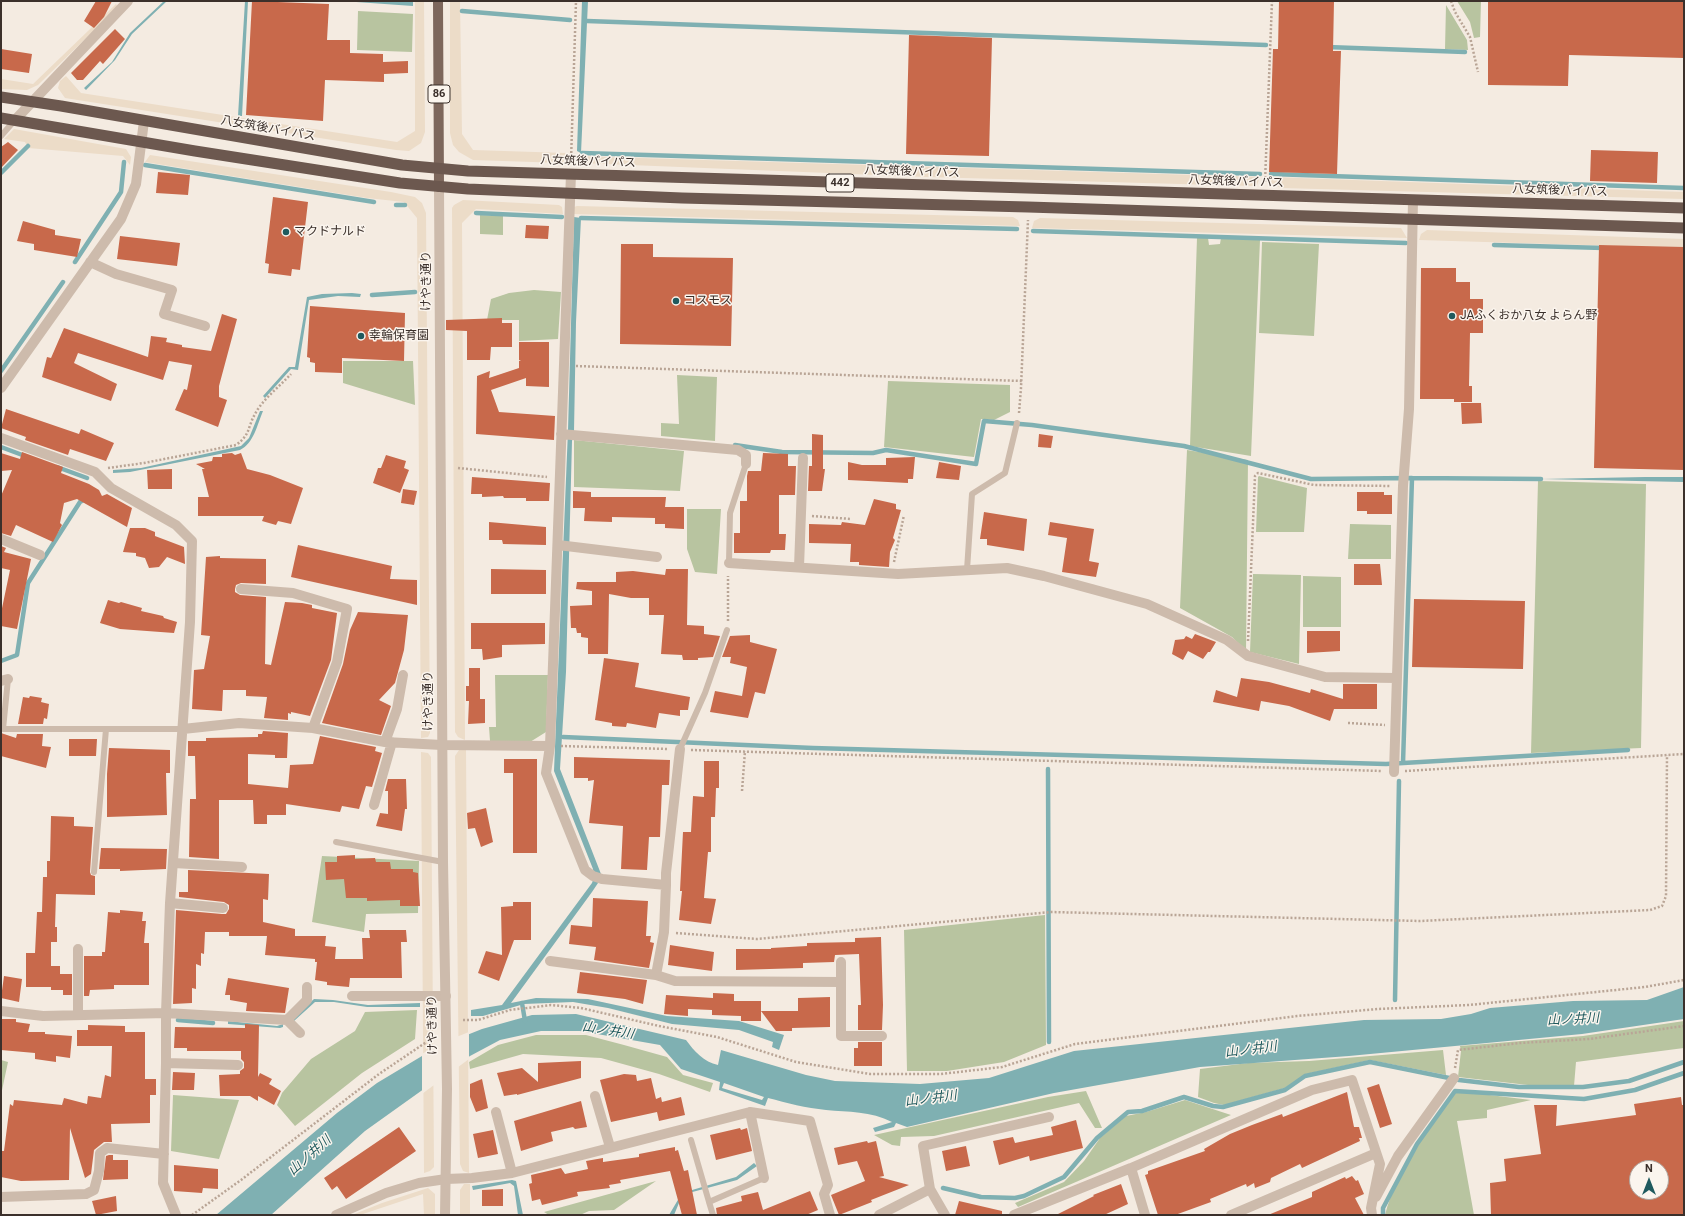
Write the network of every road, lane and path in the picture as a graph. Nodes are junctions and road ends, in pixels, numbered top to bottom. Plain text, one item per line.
1 (128, 1) edge
2 (438, 1) edge
3 (576, 1) edge
4 (1272, 1) edge
5 (1451, 1) edge
6 (1478, 72) dead end
7 (1, 97) edge
8 (33, 102) junction
9 (1, 118) edge
10 (15, 120) junction
11 (144, 121) junction
12 (1, 136) edge
13 (142, 141) junction
14 (439, 169) junction
15 (571, 174) junction
16 (439, 187) junction
17 (570, 194) junction
18 (1264, 196) junction
19 (1413, 200) junction
20 (1028, 207) junction
21 (1684, 208) edge
22 (1413, 220) junction
23 (1684, 228) edge
24 (90, 262) junction
25 (205, 326) dead end
26 (577, 366) dead end
27 (291, 374) dead end
28 (1022, 381) junction
29 (1, 388) edge
30 (1017, 423) joint
31 (567, 434) junction
32 (1, 438) edge
33 (802, 458) dead end
34 (746, 464) joint
35 (458, 468) dead end
36 (94, 472) junction
37 (559, 478) junction
38 (1403, 486) junction
39 (904, 515) dead end
40 (801, 516) junction
41 (851, 518) dead end
42 (1, 538) edge
43 (563, 546) junction
44 (40, 555) dead end
45 (657, 557) dead end
46 (728, 563) junction
47 (800, 568) junction
48 (967, 570) junction
49 (892, 573) junction
50 (241, 589) dead end
51 (727, 630) joint
52 (1248, 656) junction
53 (403, 675) dead end
54 (1396, 678) junction
55 (4, 680) edge
56 (1348, 723) dead end
57 (1395, 725) junction
58 (313, 728) junction
59 (106, 729) junction
60 (183, 729) junction
61 (389, 742) junction
62 (442, 745) junction
63 (550, 746) junction
64 (564, 746) dead end
65 (680, 749) junction
66 (745, 751) junction
67 (1684, 754) edge
68 (1667, 755) junction
69 (1394, 772) junction
70 (742, 791) dead end
71 (374, 804) dead end
72 (336, 842) dead end
73 (443, 862) junction
74 (174, 863) junction
75 (242, 867) dead end
76 (94, 872) dead end
77 (666, 885) junction
78 (170, 903) junction
79 (223, 908) dead end
80 (664, 932) junction
81 (78, 949) dead end
82 (550, 961) dead end
83 (841, 962) dead end
84 (656, 975) junction
85 (1684, 980) edge
86 (842, 982) junction
87 (307, 987) dead end
88 (352, 996) dead end
89 (446, 996) junction
90 (1, 1011) edge
91 (166, 1013) junction
92 (78, 1015) junction
93 (287, 1020) junction
94 (463, 1020) dead end
95 (1684, 1026) edge
96 (300, 1033) dead end
97 (882, 1036) dead end
98 (428, 1041) dead end
99 (166, 1063) junction
100 (238, 1065) dead end
101 (1454, 1078) joint
102 (595, 1096) dead end
103 (496, 1112) dead end
104 (750, 1112) junction
105 (1049, 1117) dead end
106 (691, 1140) dead end
107 (610, 1147) junction
108 (1376, 1153) junction
109 (164, 1154) junction
110 (1131, 1168) junction
111 (512, 1173) junction
112 (446, 1178) junction
113 (764, 1178) joint
114 (930, 1189) junction
115 (1, 1197) edge
116 (709, 1202) junction
117 (1372, 1212) edge
118 (176, 1215) edge
119 (192, 1215) edge
120 (336, 1215) edge
121 (445, 1215) edge
122 (713, 1215) edge
123 (830, 1215) edge
124 (879, 1215) edge
125 (945, 1215) edge
126 (1014, 1215) edge
127 (1145, 1215) edge
128 (1230, 1215) edge

1 - 8 street
2 - 14 main road, 86
3 - 15 path
4 - 18 path
5 - 6 path
7 - 8 highway, 八女筑後バイパス / 442
8 - 10 street
8 - 11 highway, 八女筑後バイパス / 442
9 - 10 highway, 442
10 - 12 lane
10 - 13 highway, 442
11 - 13 street
11 - 14 highway, 八女筑後バイパス / 442
13 - 16 highway, 442
13 - 24 street
14 - 15 highway, 八女筑後バイパス / 442
14 - 16 main road, 86
15 - 17 street
15 - 18 highway, 八女筑後バイパス / 442
16 - 17 highway, 442
16 - 62 street, けやき通り
17 - 20 highway, 442
17 - 31 street
18 - 19 highway, 八女筑後バイパス / 442
19 - 21 highway, 八女筑後バイパス / 442
19 - 22 street
20 - 22 highway, 442
20 - 28 path
22 - 23 highway, 442
22 - 38 street
24 - 25 street
24 - 29 street
26 - 28 path
27 - 36 path
28 - 30 path
30 - 48 lane
31 - 34 street
31 - 37 street
32 - 36 street
33 - 40 street
34 - 46 lane
35 - 37 path
36 - 60 street
37 - 43 street
38 - 52 path
38 - 54 street
39 - 49 path
40 - 41 path
40 - 47 street
42 - 44 street
43 - 45 street
43 - 63 street
46 - 47 street
46 - 51 path
47 - 49 street
48 - 49 street
48 - 52 street
50 - 58 street
51 - 65 lane
52 - 54 street
53 - 61 street
54 - 57 street
55 - 59 lane
56 - 57 path
57 - 69 street
58 - 60 street
58 - 61 street
59 - 60 lane
59 - 76 lane
60 - 74 street
61 - 62 street
61 - 71 street
62 - 63 street
62 - 73 street, けやき通り
63 - 77 street
64 - 65 path
65 - 66 path
65 - 77 street
66 - 69 path
66 - 70 path
67 - 68 path
68 - 69 path
68 - 80 path
72 - 73 lane
73 - 89 street, けやき通り
74 - 75 street
74 - 78 street
77 - 80 street
78 - 79 street
78 - 91 street
80 - 84 street
81 - 92 street
82 - 84 street
83 - 86 street
84 - 86 street
85 - 94 path
86 - 97 street
87 - 93 street
88 - 89 street
89 - 112 street, けやき通り
90 - 92 street
91 - 92 street
91 - 93 street
91 - 99 street
93 - 96 street
95 - 101 path
98 - 119 path
99 - 100 street
99 - 109 street
101 - 117 street
102 - 107 street
103 - 111 street
104 - 107 street
104 - 113 street
104 - 123 street
105 - 114 street
106 - 116 lane
107 - 111 street
108 - 110 street
108 - 117 street
108 - 128 street
109 - 115 street
109 - 118 street
110 - 126 street
110 - 127 street
111 - 112 street
112 - 120 street
112 - 121 street, けやき通り
113 - 116 lane
114 - 124 street
114 - 125 street
116 - 122 lane

